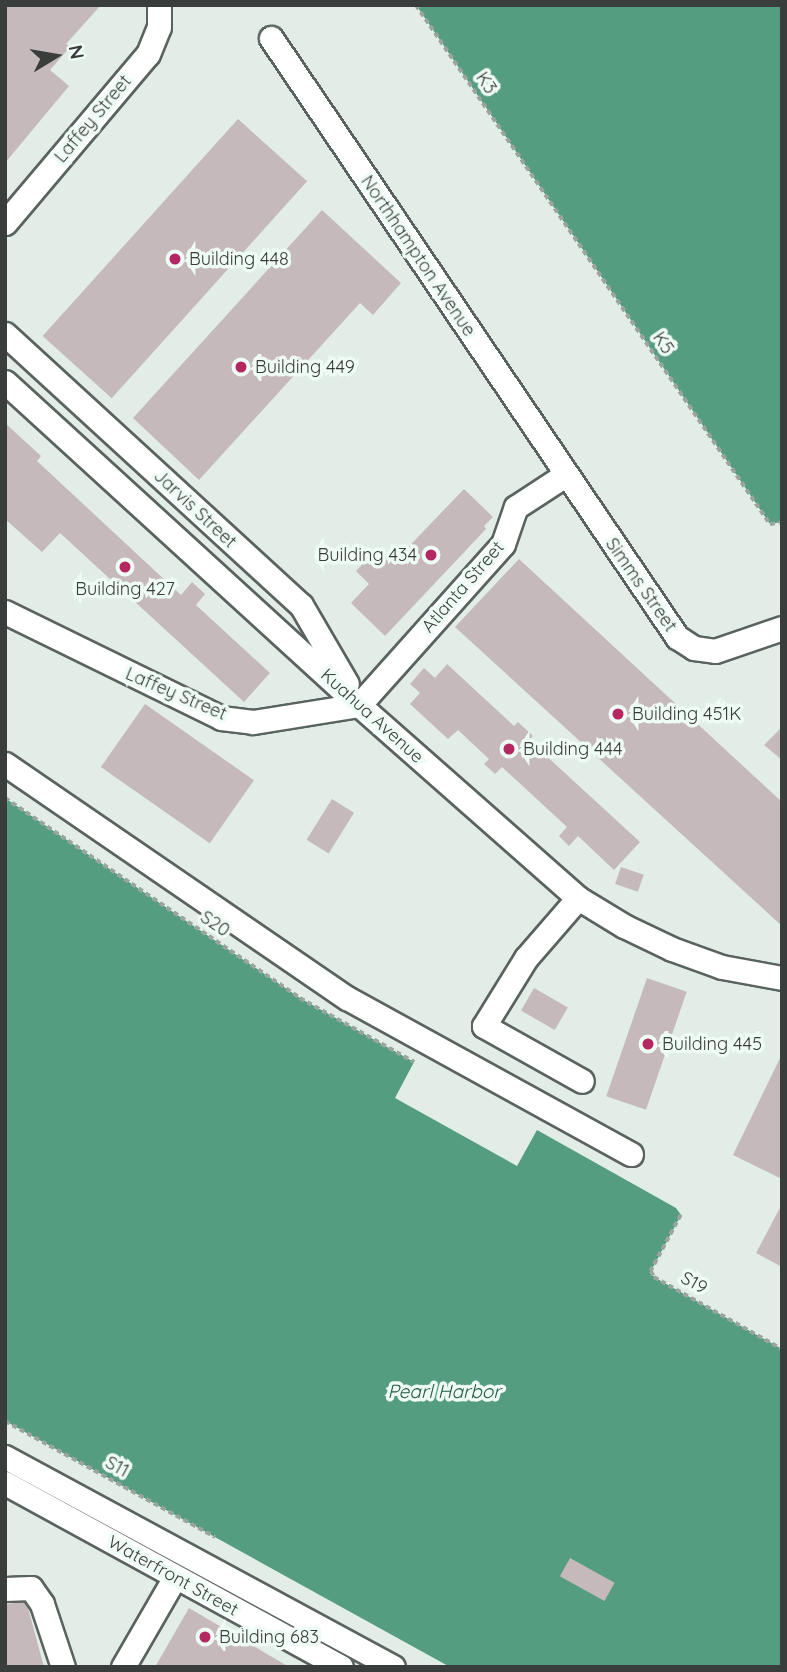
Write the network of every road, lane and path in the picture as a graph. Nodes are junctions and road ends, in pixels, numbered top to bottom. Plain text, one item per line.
1 (159, 5) edge
2 (416, 5) edge
3 (271, 38) dead end
4 (533, 177) joint
5 (5, 223) edge
6 (5, 334) edge
7 (5, 382) edge
8 (565, 475) junction
9 (782, 522) edge
10 (5, 612) edge
11 (782, 628) edge
12 (359, 705) junction
13 (5, 764) edge
14 (5, 798) edge
15 (578, 898) junction
16 (782, 978) edge
17 (414, 1062) dead end
18 (582, 1082) dead end
19 (631, 1154) dead end
20 (681, 1215) dead end
21 (782, 1349) edge
22 (5, 1421) edge
23 (5, 1457) edge
24 (5, 1483) edge
25 (215, 1537) dead end
26 (175, 1577) junction
27 (5, 1589) edge
28 (63, 1667) edge
29 (123, 1667) edge
30 (341, 1667) edge
31 (393, 1667) edge

1 - 5 street, Laffey Street
2 - 4 path, K3
3 - 8 street, Northhampton Avenue
4 - 9 path, K5
6 - 12 street, Jarvis Street
7 - 12 street, Kuahua Avenue
8 - 11 street, Simms Street
8 - 12 street, Atlanta Street
10 - 12 street, Laffey Street
12 - 15 street, Kuahua Avenue
13 - 19 street
14 - 17 path, S20
15 - 16 street, Kuahua Avenue
15 - 18 street
20 - 21 path, S19
22 - 25 path, S11
23 - 31 street
24 - 26 street, Waterfront Street
26 - 29 street
26 - 30 street, Waterfront Street
27 - 28 street

